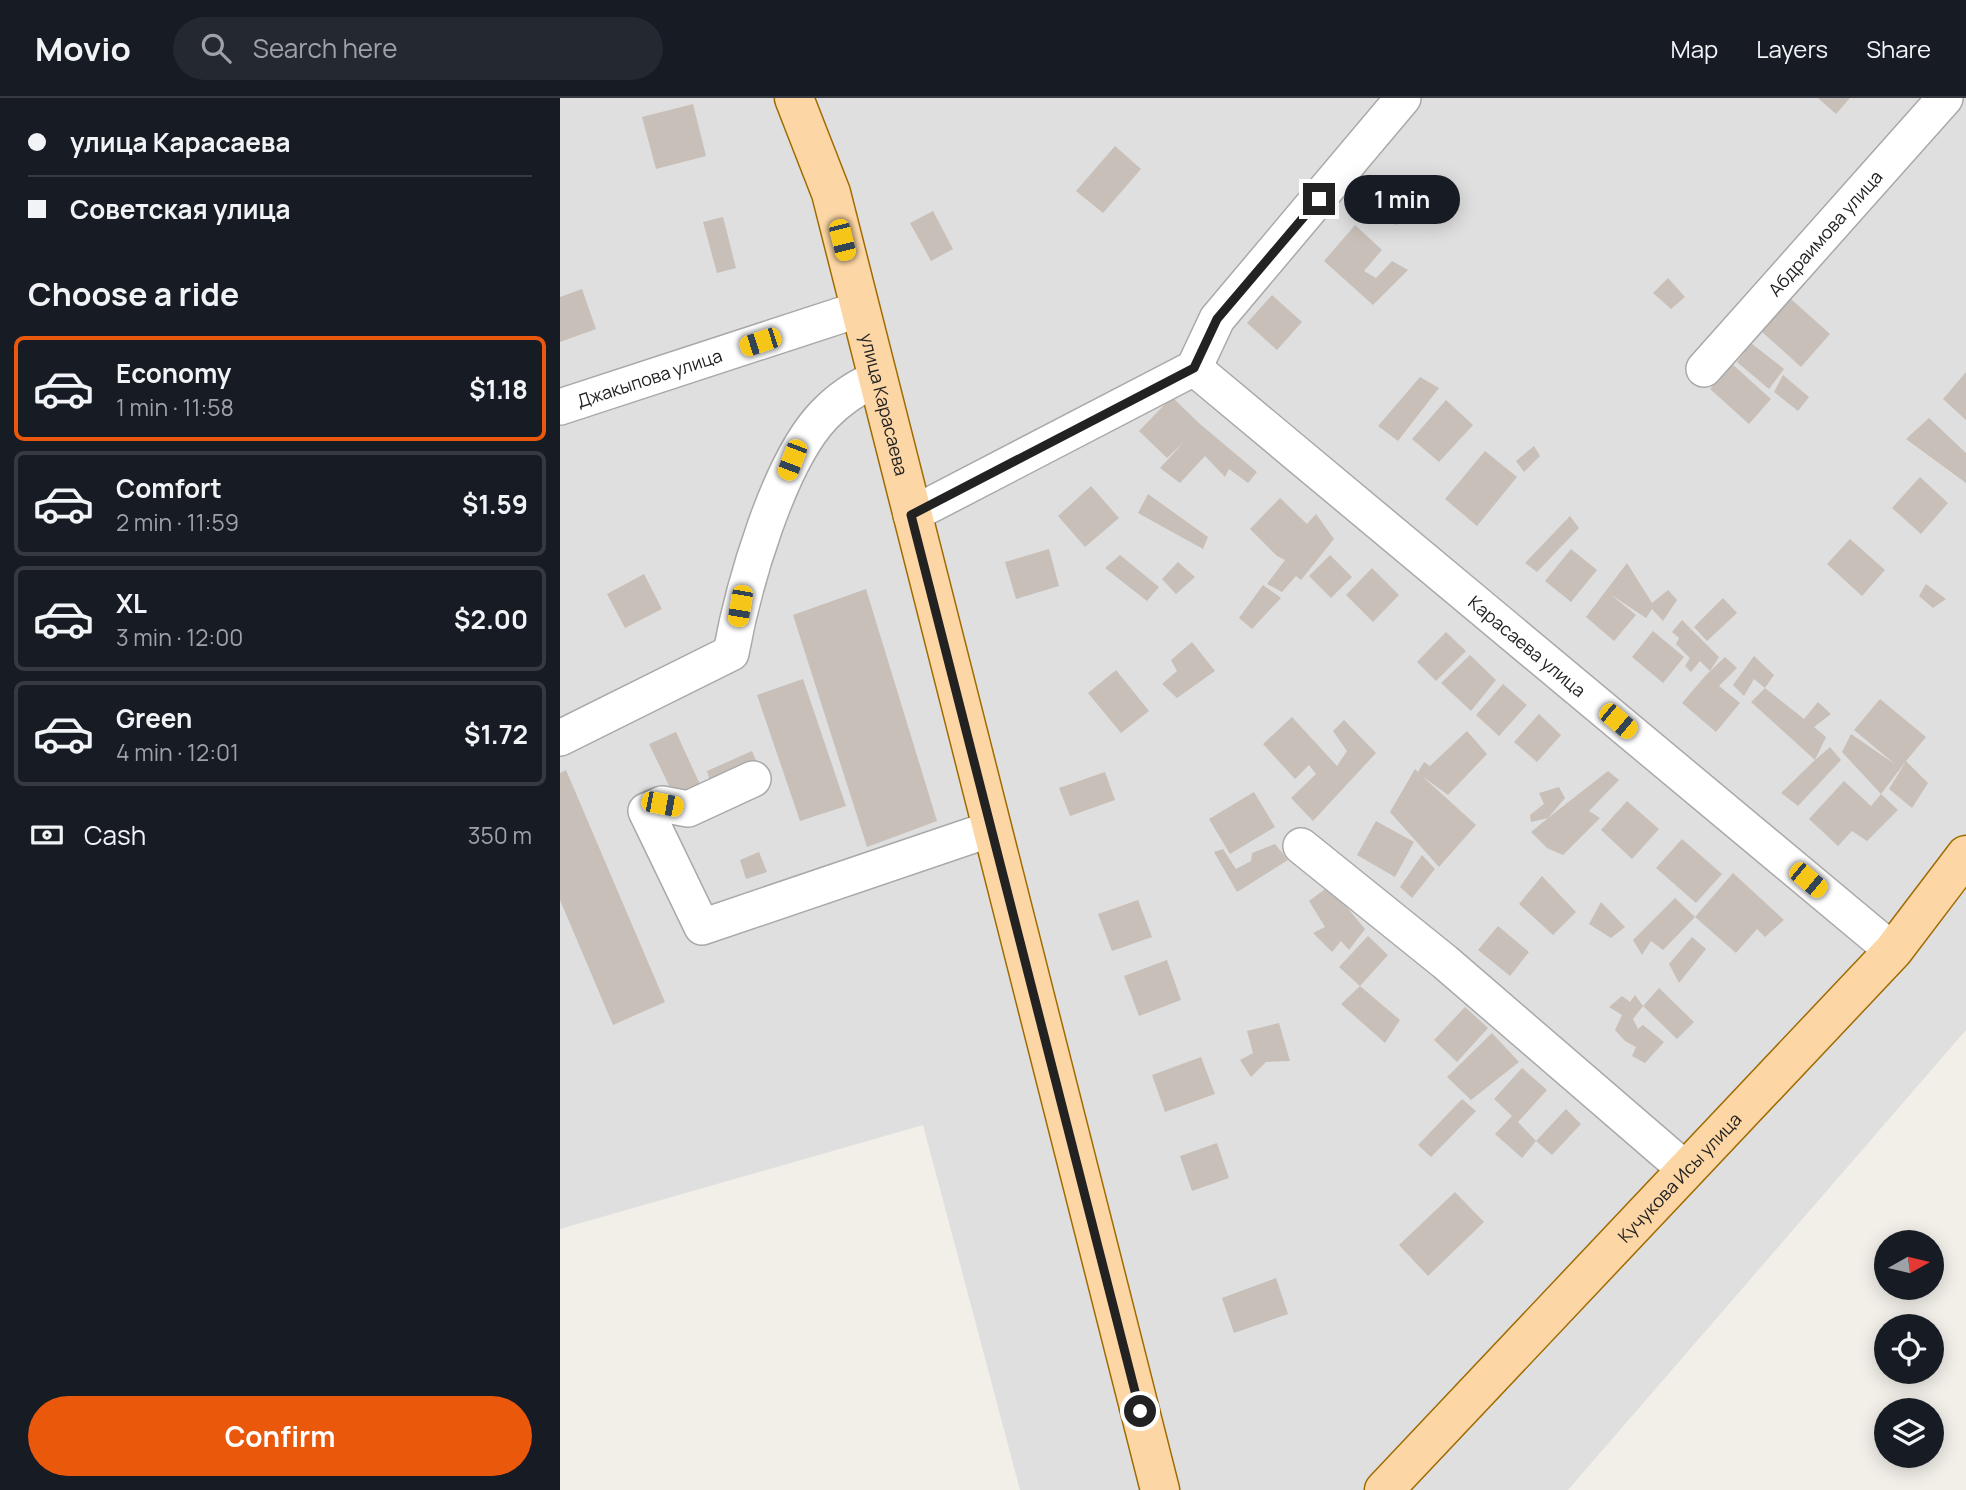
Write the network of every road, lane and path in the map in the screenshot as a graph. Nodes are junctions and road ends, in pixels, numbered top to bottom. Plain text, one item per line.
1 (794, 98) edge
2 (1403, 98) edge
3 (1945, 98) edge
4 (860, 309) junction
5 (1194, 368) junction
6 (1704, 369) dead end
7 (877, 378) junction
8 (560, 407) edge
9 (911, 515) junction
10 (560, 738) edge
11 (753, 779) dead end
12 (991, 829) junction
13 (1301, 846) dead end
14 (1966, 855) edge
15 (1893, 951) junction
16 (1685, 1169) junction
17 (1160, 1490) edge
18 (1384, 1490) edge

1 - 4 main road, улица Карасаева
2 - 5 street
3 - 6 street, Абдраимова улица
4 - 7 main road, улица Карасаева
4 - 8 street, Джакыпова улица
5 - 9 street
5 - 15 street, Карасаева улица
7 - 9 main road, улица Карасаева
7 - 10 street
9 - 12 main road, улица Карасаева
11 - 12 street
12 - 17 main road, улица Карасаева
13 - 16 street
14 - 15 main road, Кучукова Исы улица
15 - 16 main road, Кучукова Исы улица
16 - 18 main road, Кучукова Исы улица

